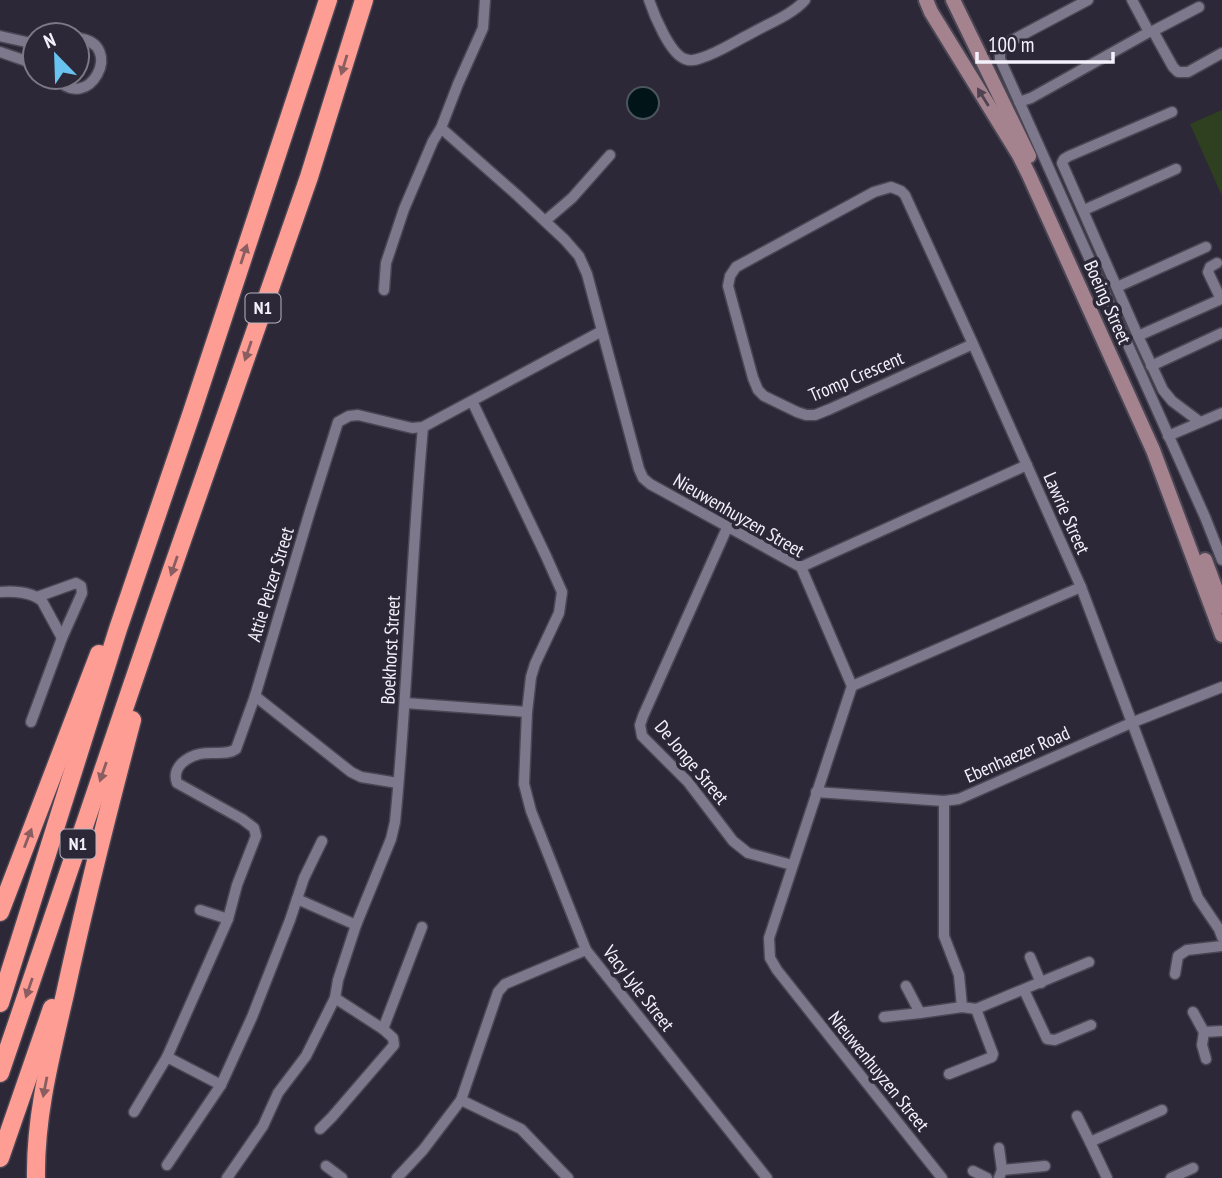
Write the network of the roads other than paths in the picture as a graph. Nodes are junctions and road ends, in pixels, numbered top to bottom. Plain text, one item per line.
1 (328, 0) edge
2 (364, 0) edge
3 (485, 0) edge
4 (649, 0) edge
5 (805, 0) edge
6 (926, 0) edge
7 (953, 0) edge
8 (1088, 0) edge
9 (1132, 0) edge
10 (1199, 7) dead end
11 (1151, 32) junction
12 (0, 36) edge
13 (21, 41) edge
14 (91, 43) edge
15 (0, 52) edge
16 (1222, 53) edge
17 (21, 59) edge
18 (91, 84) edge
19 (1019, 102) junction
20 (1172, 112) dead end
21 (441, 128) junction
22 (610, 155) dead end
23 (1176, 169) dead end
24 (847, 206) joint
25 (1084, 210) junction
26 (545, 221) junction
27 (1206, 247) dead end
28 (1217, 262) dead end
29 (1117, 287) junction
30 (384, 290) dead end
31 (601, 331) junction
32 (1222, 332) edge
33 (1138, 336) junction
34 (973, 344) junction
35 (1151, 366) junction
36 (472, 401) junction
37 (192, 412) junction
38 (1222, 413) edge
39 (1200, 422) junction
40 (423, 427) junction
41 (1168, 436) junction
42 (1027, 465) junction
43 (727, 527) junction
44 (1222, 560) edge
45 (801, 567) junction
46 (1081, 587) junction
47 (0, 592) edge
48 (37, 597) junction
49 (1222, 606) edge
50 (156, 615) junction
51 (1222, 635) edge
52 (62, 638) junction
53 (852, 686) junction
54 (1222, 687) edge
55 (255, 696) junction
56 (405, 703) junction
57 (527, 712) junction
58 (31, 722) dead end
59 (1131, 723) junction
60 (398, 783) junction
61 (816, 792) junction
62 (944, 801) junction
63 (321, 841) dead end
64 (792, 865) junction
65 (297, 899) junction
66 (86, 901) junction
67 (1, 907) edge
68 (200, 909) dead end
69 (228, 919) junction
70 (356, 925) junction
71 (422, 928) dead end
72 (1222, 937) edge
73 (1222, 946) edge
74 (586, 950) junction
75 (1030, 957) dead end
76 (1089, 962) dead end
77 (1175, 974) dead end
78 (1041, 983) junction
79 (906, 986) dead end
80 (1024, 990) junction
81 (335, 999) junction
82 (0, 1003) edge
83 (962, 1007) junction
84 (976, 1009) junction
85 (1193, 1012) dead end
86 (919, 1013) junction
87 (884, 1017) dead end
88 (1091, 1025) dead end
89 (383, 1029) junction
90 (1222, 1031) edge
91 (1204, 1032) junction
92 (167, 1057) junction
93 (1206, 1059) dead end
94 (0, 1073) edge
95 (949, 1074) dead end
96 (220, 1085) junction
97 (461, 1100) junction
98 (1162, 1110) dead end
99 (134, 1112) dead end
100 (1077, 1116) dead end
101 (320, 1129) dead end
102 (1090, 1142) junction
103 (999, 1148) dead end
104 (0, 1158) edge
105 (167, 1166) dead end
106 (326, 1166) dead end
107 (1045, 1166) dead end
108 (1193, 1168) dead end
109 (973, 1171) dead end
110 (1000, 1174) edge
111 (36, 1178) edge
112 (227, 1178) edge
113 (342, 1178) edge
114 (397, 1178) edge
115 (568, 1178) edge
116 (767, 1178) edge
117 (942, 1178) edge
118 (987, 1178) edge
119 (1107, 1178) edge
120 (1171, 1178) edge

37 -> 1 highway, N1
2 -> 50 highway, N1
3 - 21 street
4 - 5 street
51 -> 6 main road, Boeing Street
7 - 49 main road, Boeing Street
8 - 19 street, Boeing Street
9 - 11 street
10 - 11 street
11 - 16 street
11 - 19 street
12 - 13 street
14 - 18 street
15 - 17 street
19 - 41 street, Boeing Street
20 - 25 street
21 - 26 street, Nieuwenhuyzen Street
21 - 30 street
22 - 26 street
23 - 25 street
24 - 34 street, Lawrie Street
24 - 34 street, Tromp Crescent
25 - 29 street
26 - 31 street, Nieuwenhuyzen Street
27 - 29 street
28 - 33 street
29 - 33 street
31 - 36 street
31 - 43 street, Nieuwenhuyzen Street
32 - 35 street
33 - 35 street
34 - 42 street, Lawrie Street
35 - 39 street
36 - 40 street
36 - 57 street, Vacy Lyle Street
67 -> 37 highway
37 - 82 highway, N1
38 - 39 street
39 - 41 street
40 - 55 street, Attie Pelzer Street
40 - 56 street, Boekhorst Street
41 - 44 street, Boeing Street
42 - 45 street
42 - 46 street, Lawrie Street
43 - 45 street, Nieuwenhuyzen Street
43 - 64 street, De Jonge Street
45 - 53 street, Nieuwenhuyzen Street
46 - 53 street
46 - 59 street, Lawrie Street
47 - 48 street
48 - 52 street
48 - 52 street
50 - 66 highway
50 -> 94 highway, N1
52 - 58 street
53 - 61 street, Nieuwenhuyzen Street
54 - 59 street, Ebenhaezer Road
55 - 60 street
55 - 69 street, Attie Pelzer Street
56 - 57 street
56 - 60 street, Boekhorst Street
57 - 74 street, Vacy Lyle Street
59 - 62 street, Ebenhaezer Road
59 - 72 street, Lawrie Street
60 - 70 street, Boekhorst Street
61 - 62 street, Ebenhaezer Road
61 - 64 street, Nieuwenhuyzen Street
62 - 83 street
63 - 65 street
64 - 117 street, Nieuwenhuyzen Street
65 - 70 street
65 - 96 street
66 - 104 highway
66 -> 111 highway
68 - 69 street
69 - 92 street
70 - 81 street, Boekhorst Street
71 - 89 street
73 - 77 street
74 - 97 street
74 - 116 street, Vacy Lyle Street
75 - 78 street
76 - 78 street
78 - 80 street
79 - 86 street
80 - 84 street
80 - 88 street
81 - 89 street
81 - 112 street, Boekhorst Street
83 - 84 street
83 - 86 street
84 - 95 street
85 - 91 street
86 - 87 street
89 - 101 street
90 - 91 street
91 - 93 street
92 - 96 street
92 - 99 street
96 - 105 street
97 - 114 street
97 - 115 street
98 - 102 street
100 - 102 street
102 - 119 street
103 - 110 street
106 - 113 street
107 - 110 street
108 - 120 street
109 - 118 street

